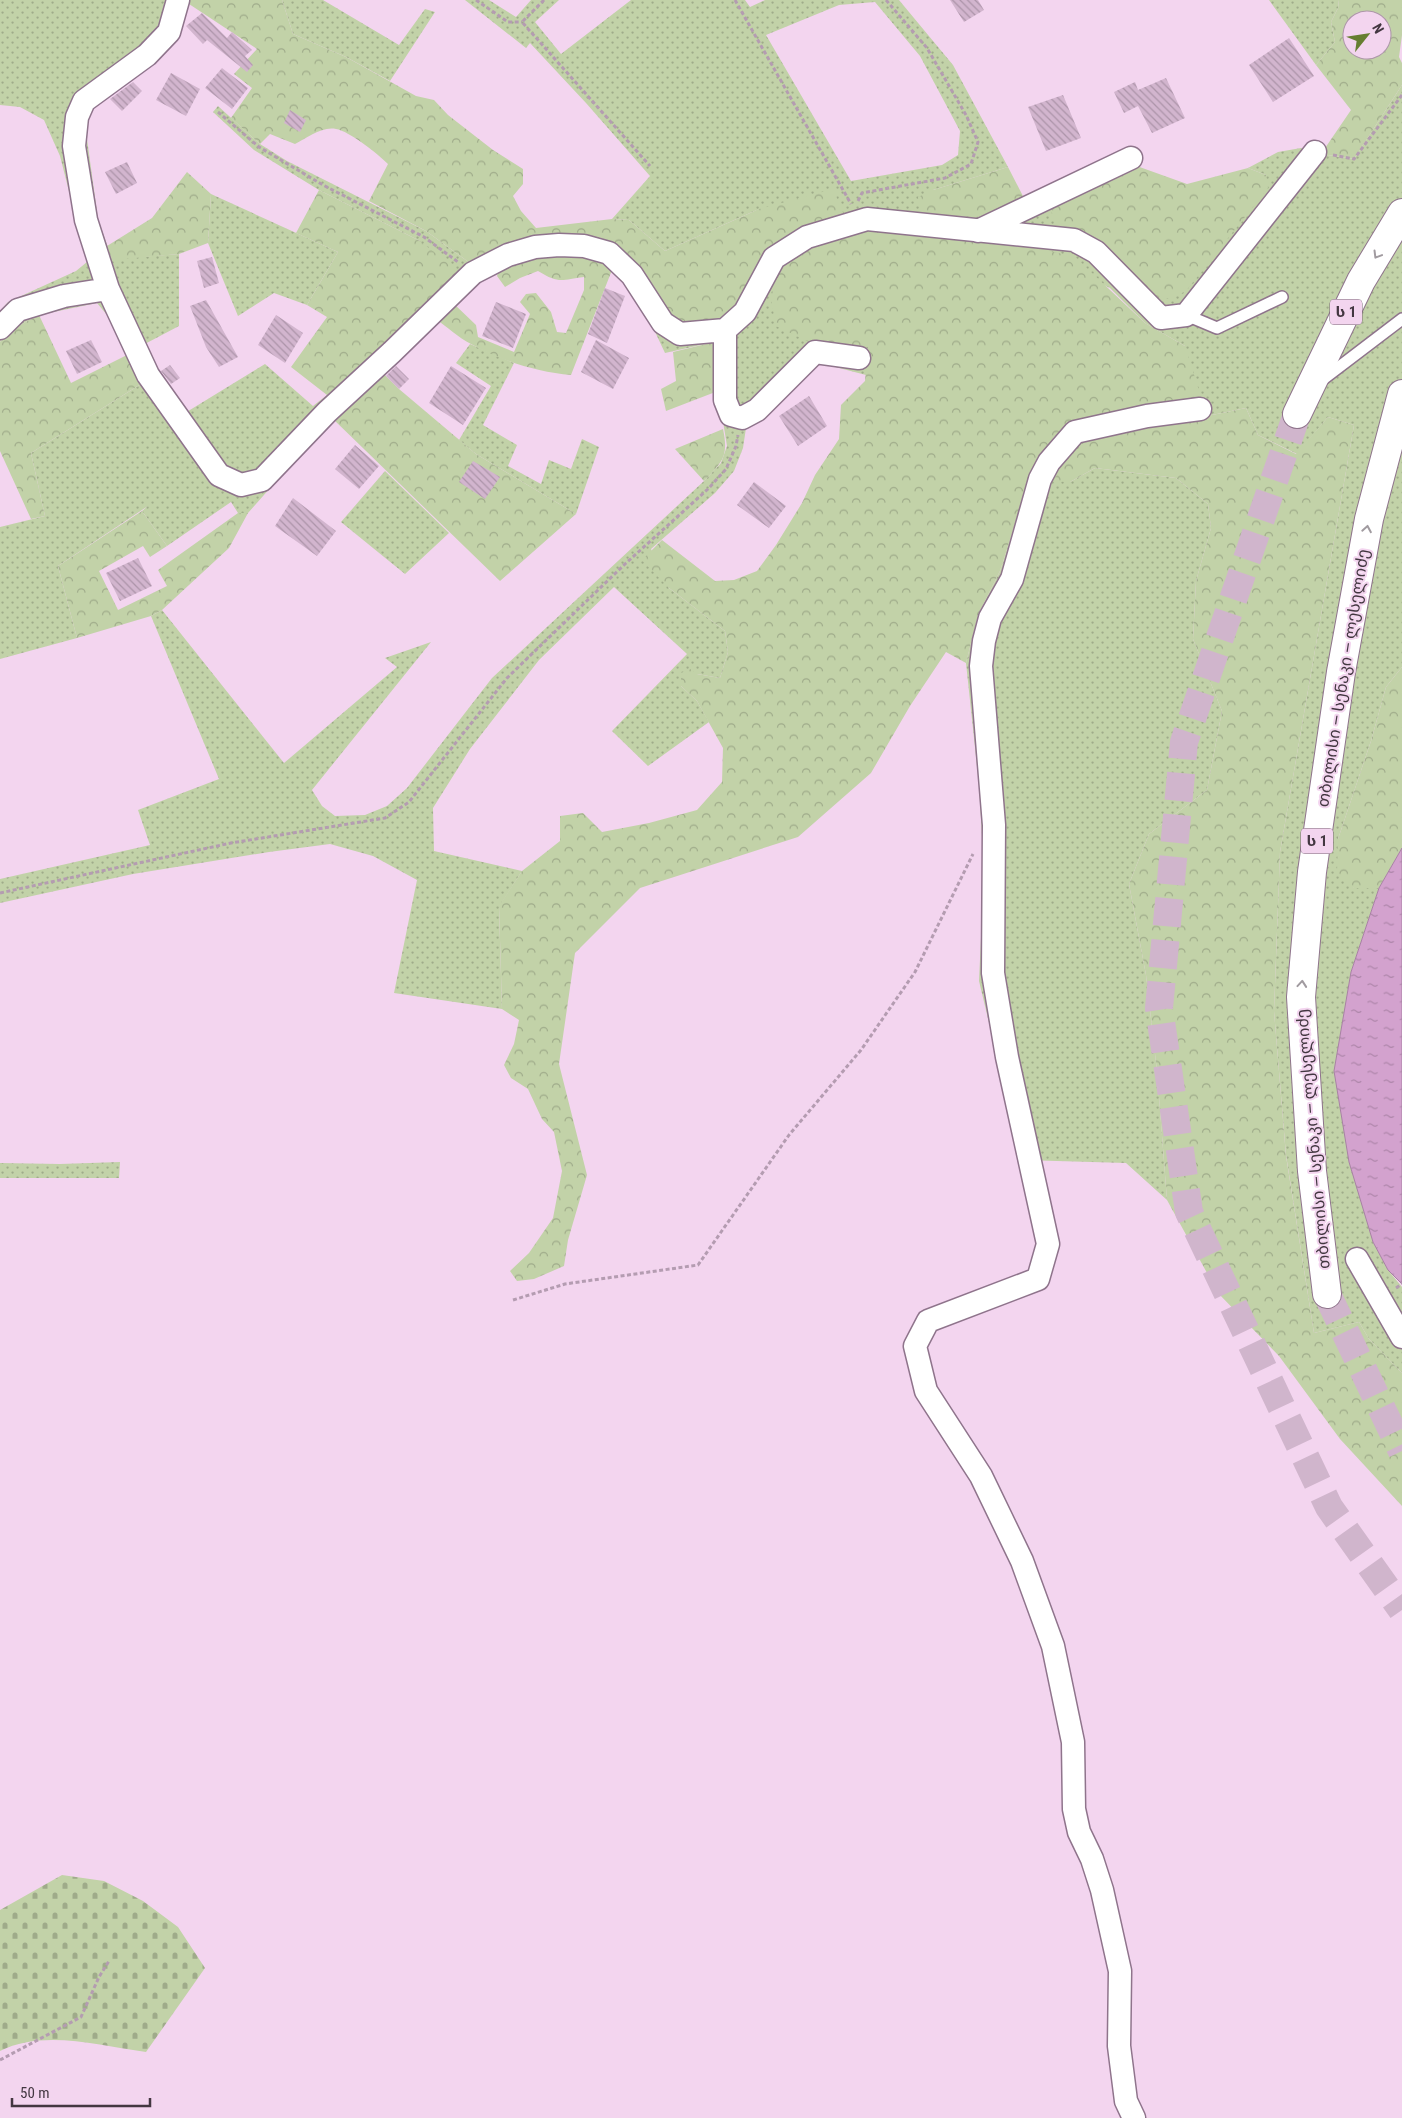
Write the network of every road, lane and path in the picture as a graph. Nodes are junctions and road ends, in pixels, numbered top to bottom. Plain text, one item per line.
1 (178, 0) edge
2 (476, 0) edge
3 (544, 0) edge
4 (735, 0) edge
5 (886, 0) edge
6 (522, 22) junction
7 (1402, 95) edge
8 (218, 112) dead end
9 (1315, 152) joint
10 (1131, 158) dead end
11 (650, 166) dead end
12 (1402, 213) edge
13 (977, 231) junction
14 (473, 273) junction
15 (108, 289) junction
16 (1282, 297) dead end
17 (1186, 315) junction
18 (1402, 319) edge
19 (0, 328) edge
20 (726, 330) junction
21 (859, 358) dead end
22 (1402, 394) edge
23 (1302, 402) joint
24 (1200, 409) dead end
25 (742, 418) junction
26 (994, 825) junction
27 (0, 893) edge
28 (1357, 1259) dead end
29 (1327, 1294) tunnel mouth
30 (512, 1300) dead end
31 (1402, 1337) edge
32 (109, 1961) dead end
33 (0, 2060) edge
34 (1134, 2118) edge

1 - 15 street
2 - 6 path
3 - 6 path
4 - 5 path
6 - 11 path
7 - 9 path
8 - 14 path
9 - 17 street
10 - 13 street
12 -> 23 highway, ს 1
13 - 17 street
13 - 20 street
14 - 15 street
14 - 20 street
15 - 19 street
16 - 17 lane
18 - 23 lane
20 - 25 street
21 - 25 street
29 -> 22 highway, თბილისი — სენაკი — ლესელიძე / ს 1
24 - 26 street
25 - 27 path
26 - 30 path
26 - 34 street
28 - 31 street
32 - 33 path

